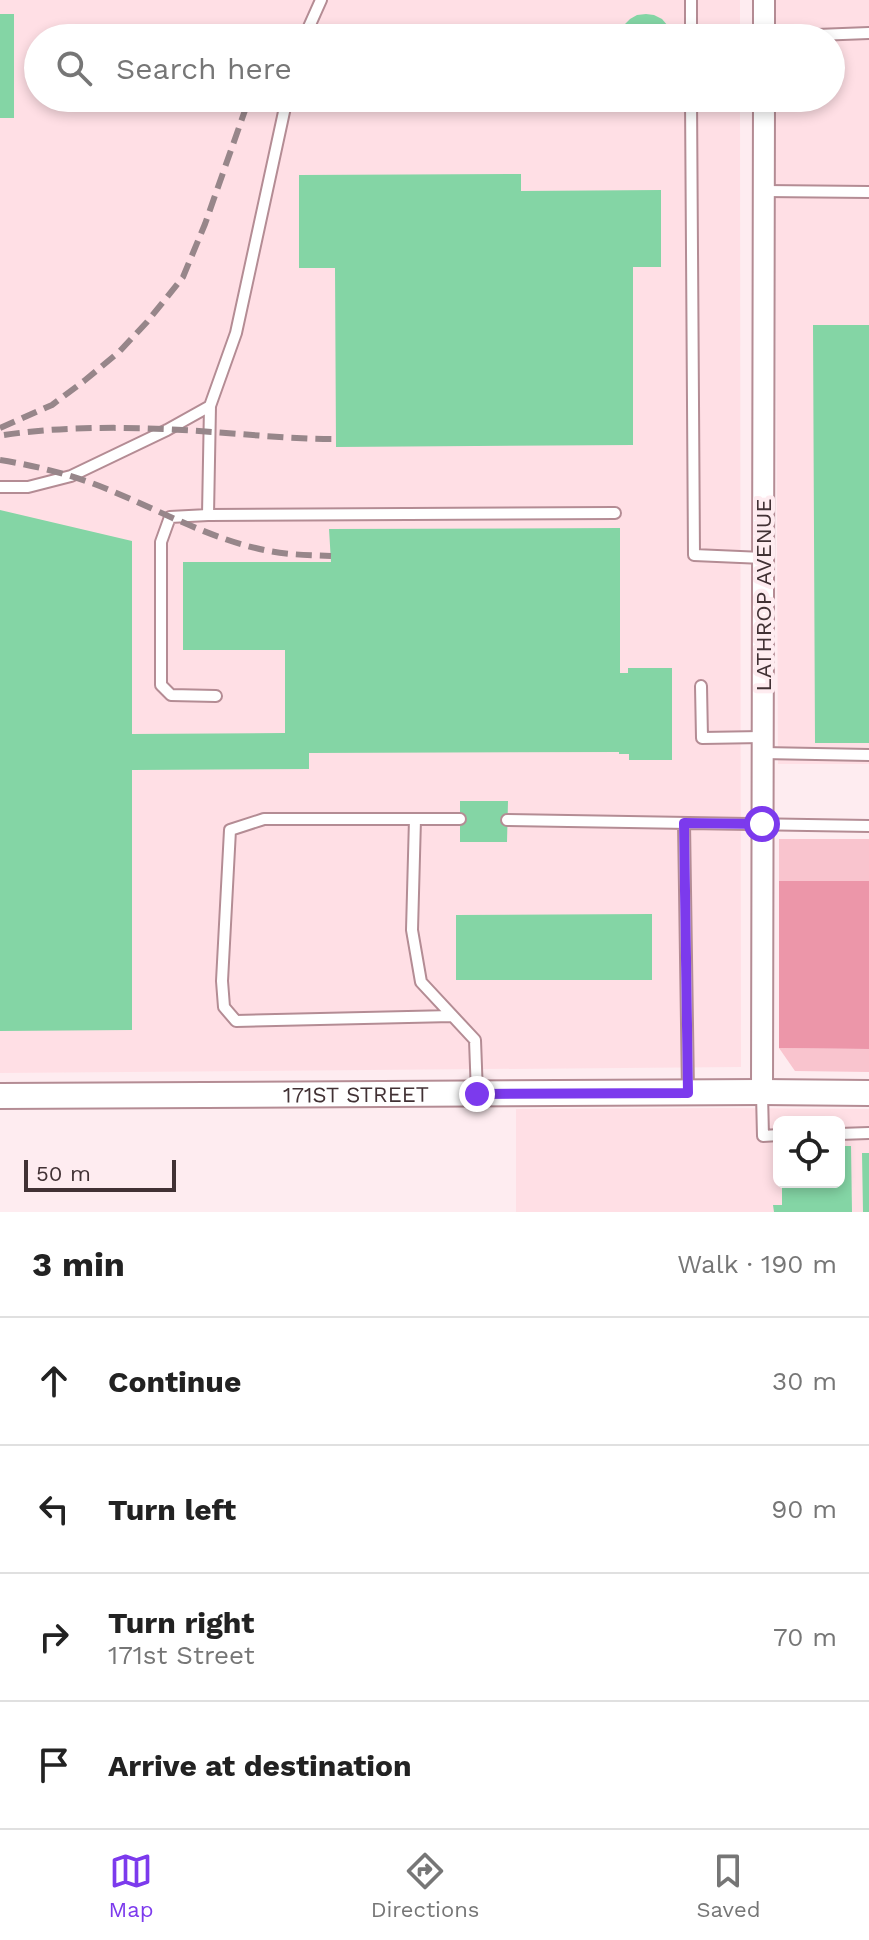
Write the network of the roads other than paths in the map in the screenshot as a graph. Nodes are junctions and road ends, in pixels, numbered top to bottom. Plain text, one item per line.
1 (321, 0) edge
2 (691, 0) edge
3 (764, 0) edge
4 (310, 24) edge
5 (691, 24) edge
6 (764, 24) edge
7 (869, 33) edge
8 (845, 34) edge
9 (284, 112) edge
10 (691, 112) edge
11 (764, 112) edge
12 (764, 191) junction
13 (869, 192) edge
14 (210, 406) junction
15 (0, 487) edge
16 (615, 513) dead end
17 (208, 515) junction
18 (763, 558) junction
19 (701, 686) dead end
20 (216, 696) dead end
21 (762, 745) junction
22 (869, 755) edge
23 (415, 819) junction
24 (460, 819) dead end
25 (507, 820) dead end
26 (684, 823) junction
27 (762, 824) junction
28 (869, 826) edge
29 (452, 1016) junction
30 (762, 1092) junction
31 (688, 1093) junction
32 (869, 1093) edge
33 (477, 1094) junction
34 (0, 1096) edge
35 (869, 1133) edge
36 (845, 1134) edge
37 (773, 1135) edge

1 - 4 lane
2 - 5 lane
3 - 6 street
7 - 8 lane
9 - 14 lane
10 - 18 lane
11 - 12 street, LATHROP AVENUE
12 - 13 lane
12 - 18 street, LATHROP AVENUE
14 - 15 lane
14 - 17 lane
16 - 17 lane
17 - 20 lane
18 - 21 street, LATHROP AVENUE
19 - 21 lane
21 - 22 lane
21 - 27 street, LATHROP AVENUE
23 - 24 lane
23 - 29 lane
23 - 29 lane
25 - 26 lane
26 - 27 lane
26 - 31 lane
27 - 28 lane
27 - 30 street, LATHROP AVENUE
29 - 33 lane
30 - 31 street, 171ST STREET
30 - 32 street, 171ST STREET
30 - 37 lane
31 - 33 street, 171ST STREET
33 - 34 street, 171ST STREET
35 - 36 lane

